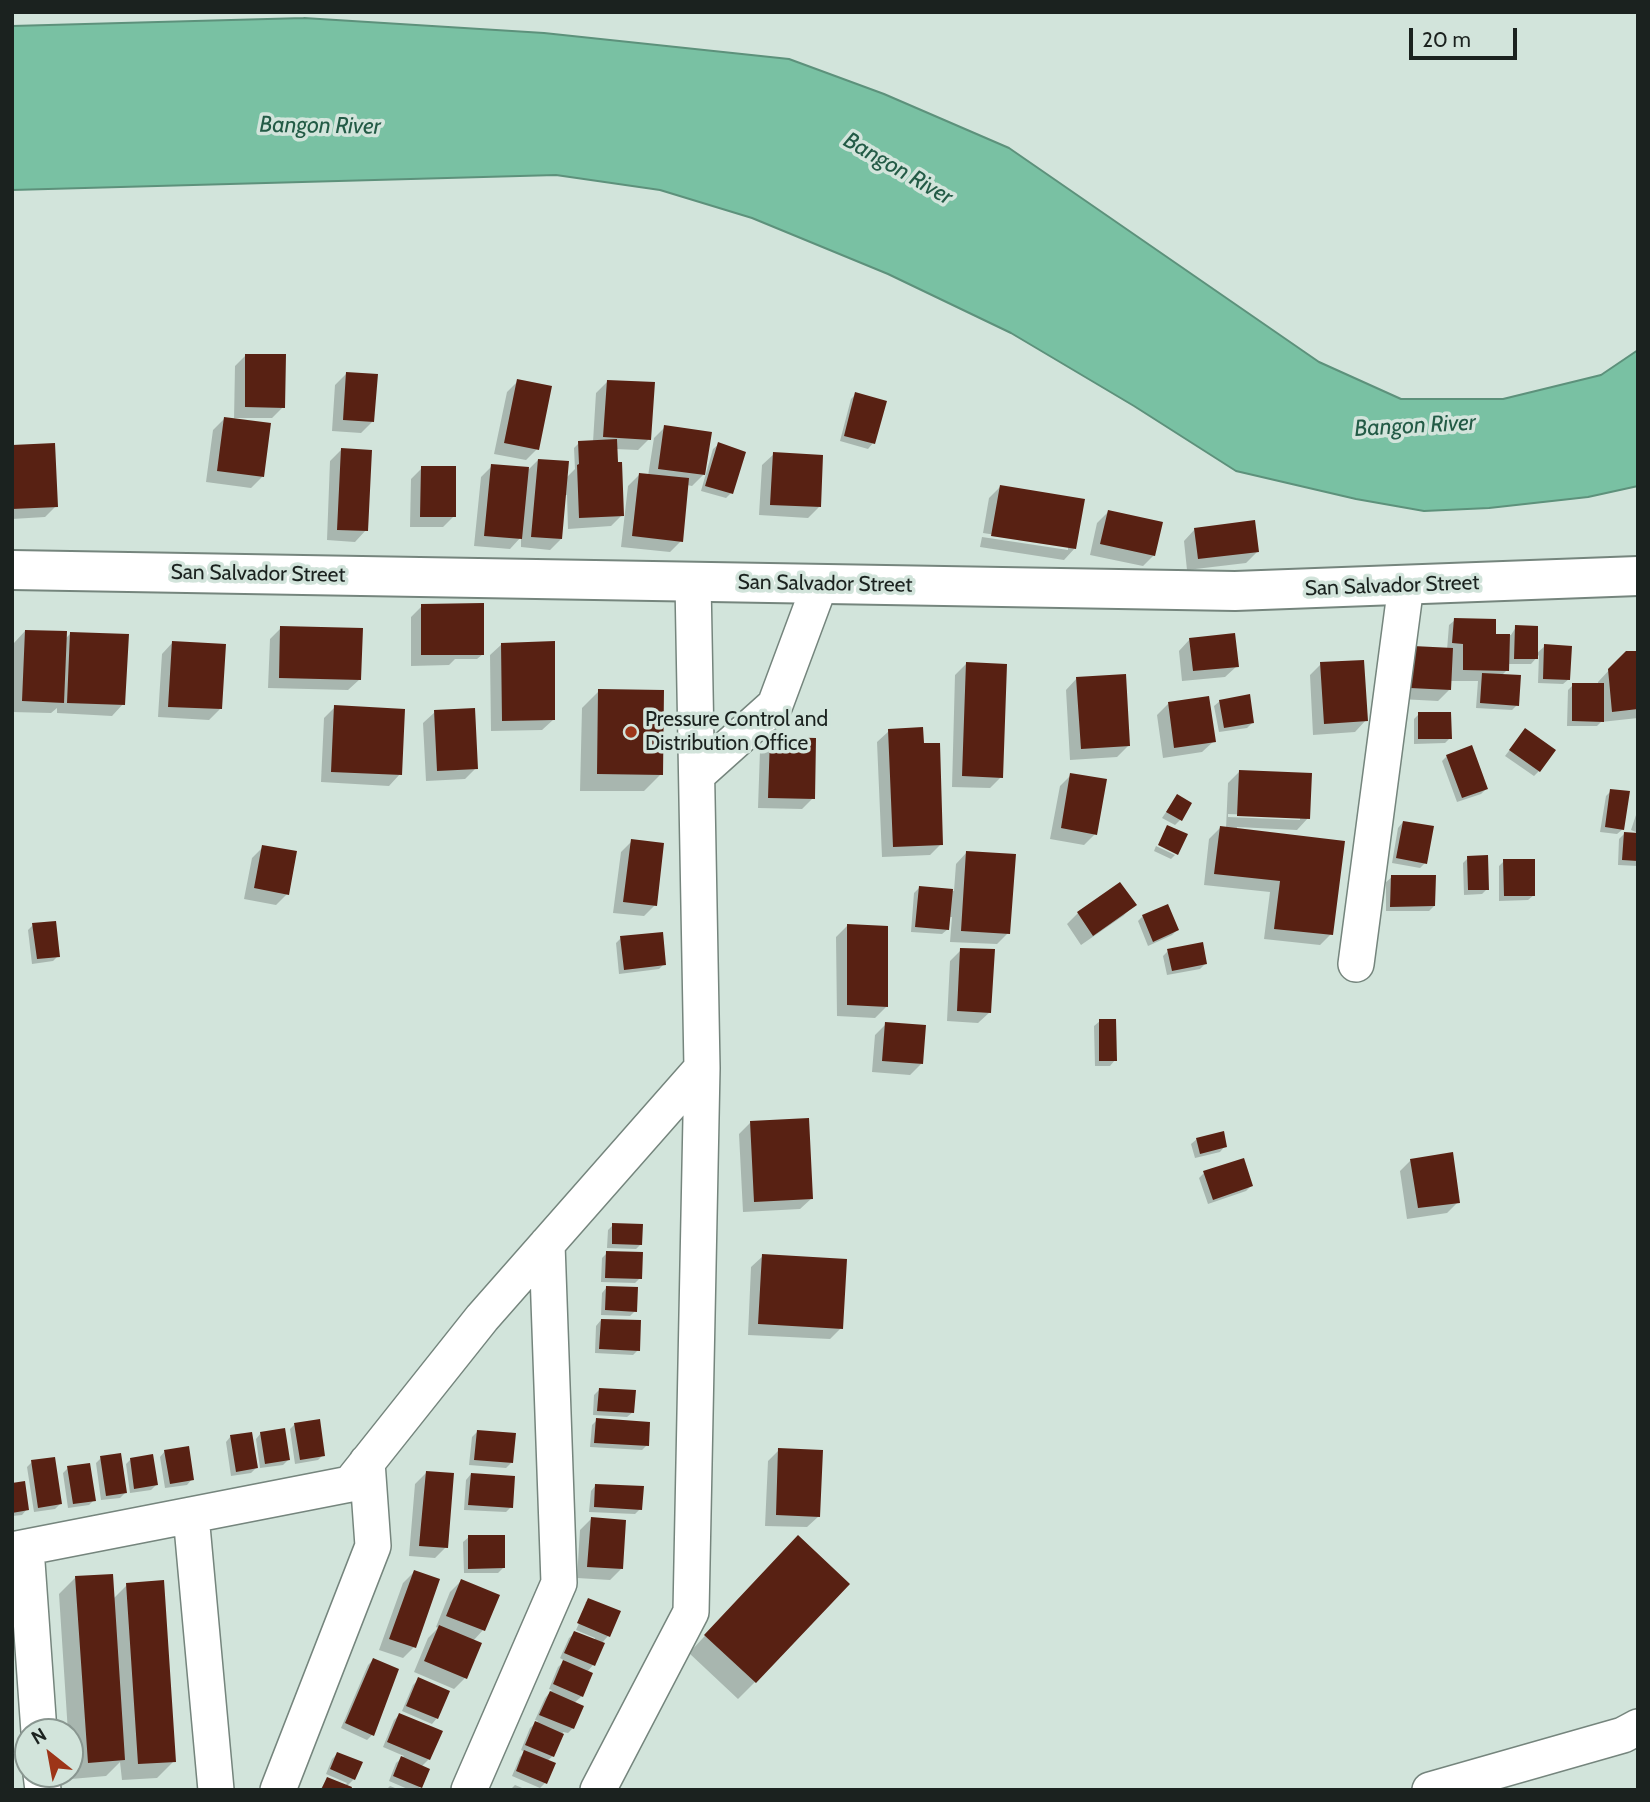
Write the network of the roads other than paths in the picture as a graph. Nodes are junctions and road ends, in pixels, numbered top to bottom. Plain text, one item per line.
1 (12, 570) edge
2 (1638, 576) edge
3 (694, 582) junction
4 (820, 583) junction
5 (1406, 585) junction
6 (697, 775) junction
7 (1356, 964) dead end
8 (702, 1068) junction
9 (547, 1244) junction
10 (367, 1462) junction
11 (191, 1515) junction
12 (19, 1549) edge
13 (37, 1718) edge
14 (1638, 1727) edge
15 (216, 1790) edge
16 (278, 1790) edge
17 (469, 1790) edge
18 (598, 1790) edge
19 (1430, 1790) edge

1 - 3 highway, San Salvador Street
2 - 5 highway, San Salvador Street
3 - 4 highway, San Salvador Street
3 - 6 street
4 - 5 highway, San Salvador Street
4 - 6 street
5 - 7 street
6 - 8 street
8 - 9 street
8 - 18 street
9 - 10 street
9 - 17 street
10 - 11 street
10 - 16 street
11 - 12 street
11 - 15 street
12 - 13 street
14 - 19 street

